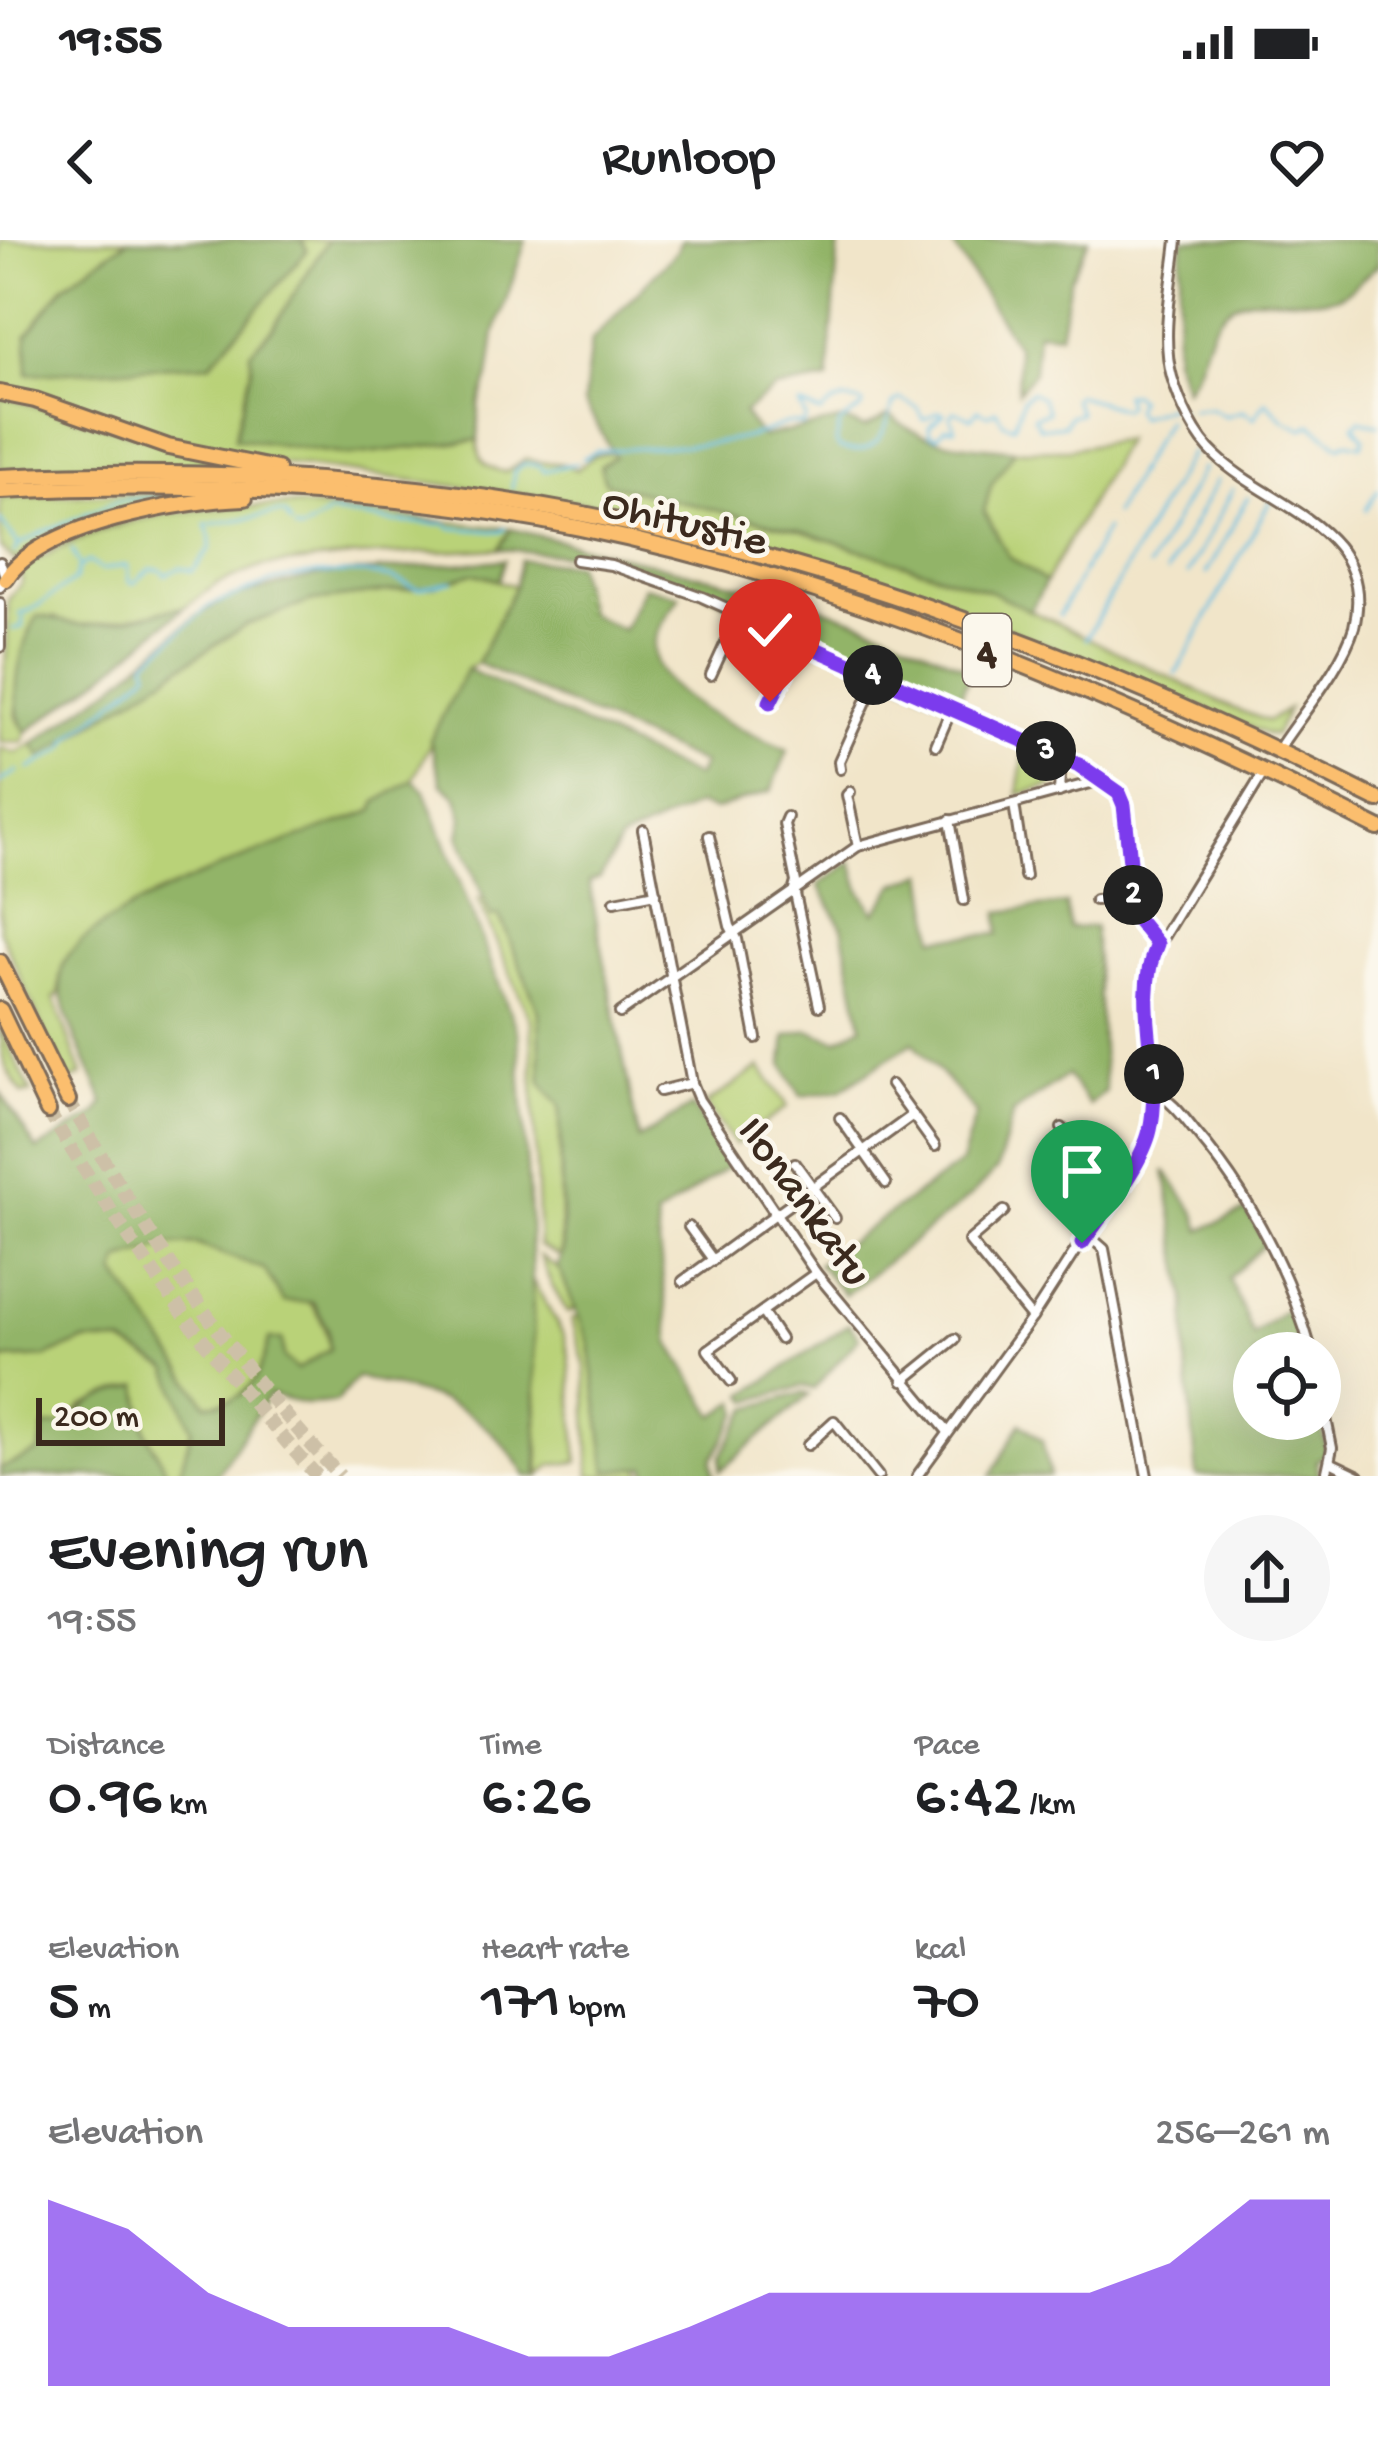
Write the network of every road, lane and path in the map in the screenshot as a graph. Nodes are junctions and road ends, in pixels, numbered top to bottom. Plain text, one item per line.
1 (1177, 240) edge
2 (0, 393) edge
3 (0, 477) edge
4 (332, 488) junction
5 (0, 491) edge
6 (575, 560) dead end
7 (0, 562) edge
8 (2, 586) edge
9 (0, 603) edge
10 (739, 614) junction
11 (800, 642) junction
12 (0, 644) edge
13 (711, 675) dead end
14 (878, 676) junction
15 (770, 702) dead end
16 (951, 710) junction
17 (1282, 744) dead end
18 (935, 745) dead end
19 (1060, 757) junction
20 (839, 769) dead end
21 (1261, 777) dead end
22 (1098, 781) junction
23 (850, 792) dead end
24 (1059, 792) junction
25 (1378, 800) edge
26 (1014, 804) junction
27 (787, 817) dead end
28 (950, 820) junction
29 (1378, 828) edge
30 (643, 830) dead end
31 (709, 836) dead end
32 (858, 846) junction
33 (1025, 876) dead end
34 (794, 890) junction
35 (656, 893) junction
36 (1133, 897) junction
37 (964, 900) dead end
38 (1095, 900) dead end
39 (615, 901) dead end
40 (733, 932) junction
41 (1157, 944) junction
42 (0, 962) edge
43 (672, 976) junction
44 (819, 1006) dead end
45 (0, 1010) edge
46 (620, 1013) dead end
47 (756, 1038) dead end
48 (692, 1083) junction
49 (892, 1085) dead end
50 (660, 1090) dead end
51 (1154, 1092) junction
52 (68, 1100) tunnel mouth
53 (49, 1111) tunnel mouth
54 (913, 1115) junction
55 (840, 1118) dead end
56 (1062, 1128) dead end
57 (935, 1146) dead end
58 (863, 1151) junction
59 (795, 1163) dead end
60 (886, 1183) dead end
61 (813, 1188) junction
62 (1116, 1192) junction
63 (1004, 1211) dead end
64 (777, 1214) junction
65 (835, 1218) dead end
66 (689, 1226) dead end
67 (1088, 1234) junction
68 (713, 1260) junction
69 (816, 1273) junction
70 (683, 1281) dead end
71 (762, 1312) junction
72 (1032, 1318) junction
73 (1305, 1332) edge
74 (780, 1339) dead end
75 (956, 1340) dead end
76 (730, 1381) dead end
77 (903, 1381) junction
78 (948, 1432) junction
79 (1330, 1440) edge
80 (808, 1445) dead end
81 (1330, 1462) junction
82 (875, 1472) edge
83 (862, 1476) edge
84 (917, 1476) edge
85 (1147, 1476) edge
86 (1326, 1476) edge
87 (1360, 1476) edge

1 - 17 street
2 - 4 highway
3 - 4 highway, Ohitustie / 4
4 - 5 highway, Ohitustie / 4
4 - 8 highway
4 - 25 highway, Ohitustie / 4
4 - 29 highway, Ohitustie / 4
6 - 10 street
7 - 8 street
9 - 12 street
10 - 11 street
10 - 13 street
11 - 14 street
11 - 15 street
14 - 16 street
14 - 20 street
16 - 18 street
16 - 19 street
19 - 22 street
19 - 24 street
21 - 41 street
22 - 24 street
22 - 36 street
23 - 32 street
24 - 26 street
26 - 28 street
26 - 33 street
27 - 34 street
28 - 32 street
28 - 37 street
30 - 35 street, Ilonankatu
31 - 40 street
32 - 34 street
34 - 40 street
34 - 44 street
35 - 39 street
35 - 43 street, Ilonankatu
36 - 38 street
36 - 41 street
40 - 43 street
40 - 47 street
41 - 51 street
42 - 52 highway
43 - 46 street
43 - 48 street, Ilonankatu
45 - 53 highway
48 - 50 street
48 - 64 street, Ilonankatu
49 - 54 street
51 - 62 street
51 - 73 street
54 - 57 street
54 - 58 street
55 - 58 street
56 - 62 street
58 - 60 street
58 - 61 street
59 - 61 street
61 - 64 street
61 - 65 street
62 - 67 street
63 - 72 street
64 - 68 street
64 - 69 street, Ilonankatu
66 - 68 street
67 - 72 street
67 - 85 street
68 - 70 street
69 - 71 street
69 - 77 street, Ilonankatu
71 - 74 street
71 - 76 street
72 - 78 street
75 - 77 street
77 - 78 street, Ilonankatu
78 - 84 street
79 - 81 street
80 - 82 street
81 - 86 street
81 - 87 street
82 - 83 street

